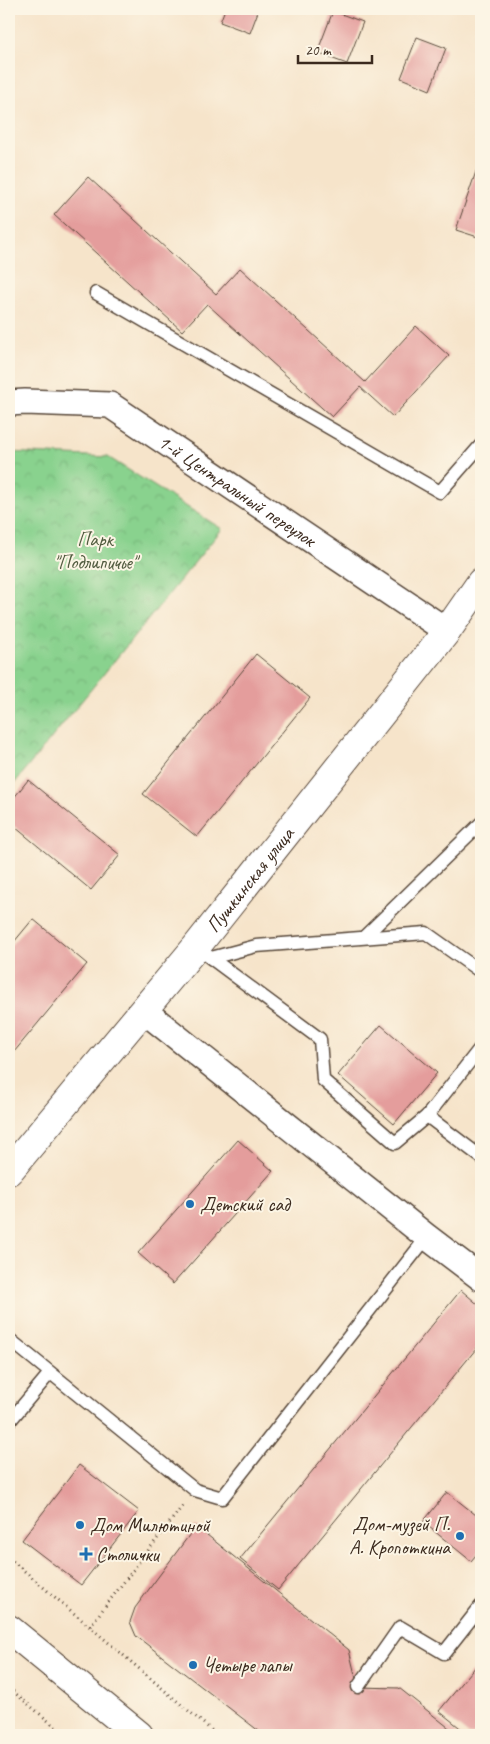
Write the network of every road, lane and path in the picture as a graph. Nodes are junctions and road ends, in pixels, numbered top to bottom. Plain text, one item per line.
1 (96, 293) dead end
2 (9, 402) edge
3 (481, 445) edge
4 (481, 582) edge
5 (447, 632) junction
6 (481, 823) edge
7 (364, 937) junction
8 (203, 952) junction
9 (481, 972) edge
10 (143, 1010) junction
11 (481, 1047) edge
12 (426, 1116) junction
13 (481, 1157) edge
14 (9, 1171) edge
15 (427, 1237) junction
16 (481, 1278) edge
17 (9, 1339) edge
18 (50, 1373) junction
19 (9, 1422) edge
20 (195, 1490) junction
21 (9, 1558) edge
22 (481, 1606) edge
23 (90, 1626) junction
24 (9, 1630) edge
25 (9, 1688) edge
26 (358, 1688) dead end
27 (65, 1735) edge
28 (139, 1735) edge
29 (217, 1735) edge

1 - 3 lane
2 - 5 street, 1-й Центральный переулок
4 - 5 street, Пушкинская улица
5 - 8 street, Пушкинская улица
6 - 7 lane
7 - 8 lane
7 - 9 lane
8 - 10 street, Пушкинская улица
8 - 12 lane
10 - 14 street, Пушкинская улица
10 - 15 street
11 - 12 lane
12 - 13 lane
15 - 16 street
15 - 20 lane
17 - 18 lane
18 - 19 lane
18 - 20 lane
20 - 23 path
21 - 23 path
22 - 26 lane
23 - 29 path
24 - 28 street
25 - 27 path

